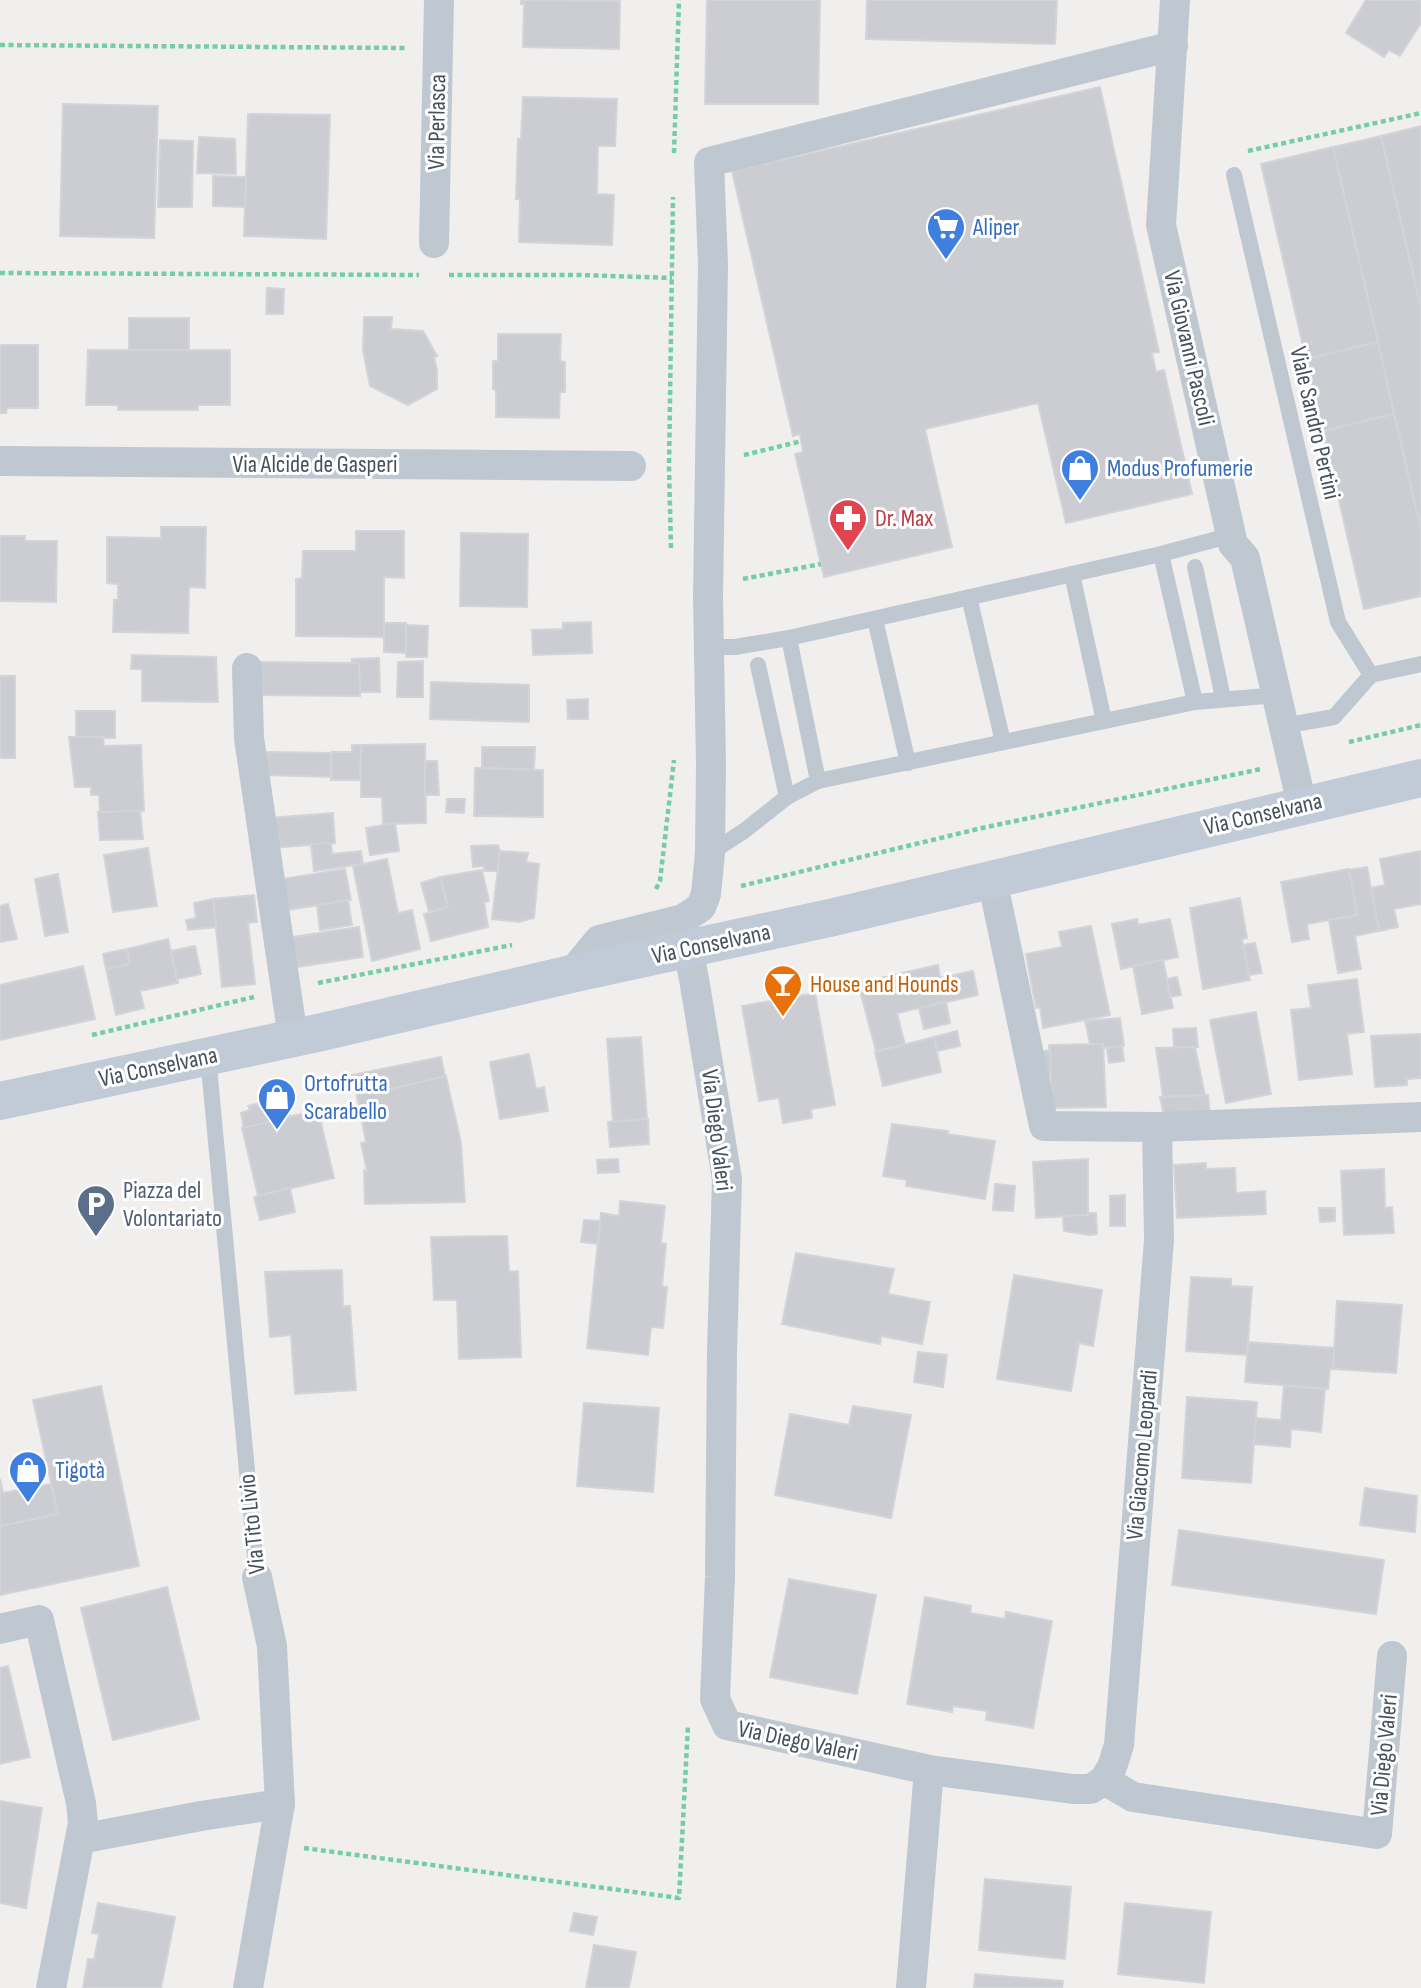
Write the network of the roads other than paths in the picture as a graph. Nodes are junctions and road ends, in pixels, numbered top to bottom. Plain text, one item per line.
1 (439, 0) edge
2 (1175, 0) edge
3 (1174, 46) junction
4 (1234, 174) dead end
5 (434, 243) dead end
6 (0, 461) edge
7 (631, 466) dead end
8 (1232, 535) junction
9 (1161, 554) junction
10 (1195, 567) dead end
11 (1072, 574) junction
12 (969, 597) junction
13 (875, 619) junction
14 (789, 638) junction
15 (710, 647) junction
16 (1421, 664) edge
17 (758, 665) dead end
18 (247, 668) dead end
19 (1371, 675) junction
20 (1264, 695) junction
21 (1223, 698) junction
22 (1195, 702) junction
23 (1104, 721) junction
24 (1283, 726) junction
25 (1003, 743) junction
26 (908, 763) junction
27 (1421, 778) edge
28 (818, 781) junction
29 (787, 797) junction
30 (1302, 805) junction
31 (710, 853) junction
32 (992, 878) junction
33 (688, 949) junction
34 (571, 974) junction
35 (293, 1038) junction
36 (208, 1057) junction
37 (0, 1101) edge
38 (1421, 1117) edge
39 (1157, 1127) junction
40 (257, 1577) joint
41 (0, 1629) edge
42 (1392, 1656) dead end
43 (929, 1770) junction
44 (1104, 1780) junction
45 (280, 1804) junction
46 (80, 1839) junction
47 (51, 1988) edge
48 (248, 1988) edge
49 (911, 1988) edge

1 - 5 street, Via Perlasca
2 - 3 street
3 - 8 street, Via Giovanni Pascoli
3 - 15 street
4 - 19 lane, Viale Sandro Pertini
6 - 7 street, Via Alcide de Gasperi
8 - 9 lane
8 - 20 street, Via Giovanni Pascoli
9 - 11 lane
9 - 22 lane
10 - 21 lane
11 - 12 lane
11 - 23 lane
12 - 13 lane
12 - 25 lane
13 - 14 lane
13 - 26 lane
14 - 15 lane
14 - 28 lane
15 - 31 street
16 - 19 lane
17 - 29 lane
18 - 35 street
19 - 24 lane
20 - 21 lane
20 - 24 street, Via Giovanni Pascoli
21 - 22 lane
22 - 23 lane
23 - 25 lane
24 - 30 street, Via Giovanni Pascoli
25 - 26 lane
26 - 28 lane
27 - 30 main road, Via Conselvana
28 - 29 lane
29 - 31 lane
30 - 32 main road, Via Conselvana
31 - 34 street
32 - 33 main road, Via Conselvana
32 - 39 street
33 - 34 main road, Via Conselvana
33 - 43 street, Via Diego Valeri
34 - 35 main road, Via Conselvana
35 - 36 main road, Via Conselvana
36 - 37 main road, Via Conselvana
36 - 40 lane, Via Tito Livio
38 - 39 street
39 - 44 street, Via Giacomo Leopardi
40 - 45 street, Via Tito Livio
41 - 46 street
42 - 44 street, Via Diego Valeri
43 - 44 street, Via Diego Valeri
43 - 49 street
45 - 46 street
45 - 48 street, Via Tito Livio
46 - 47 street

